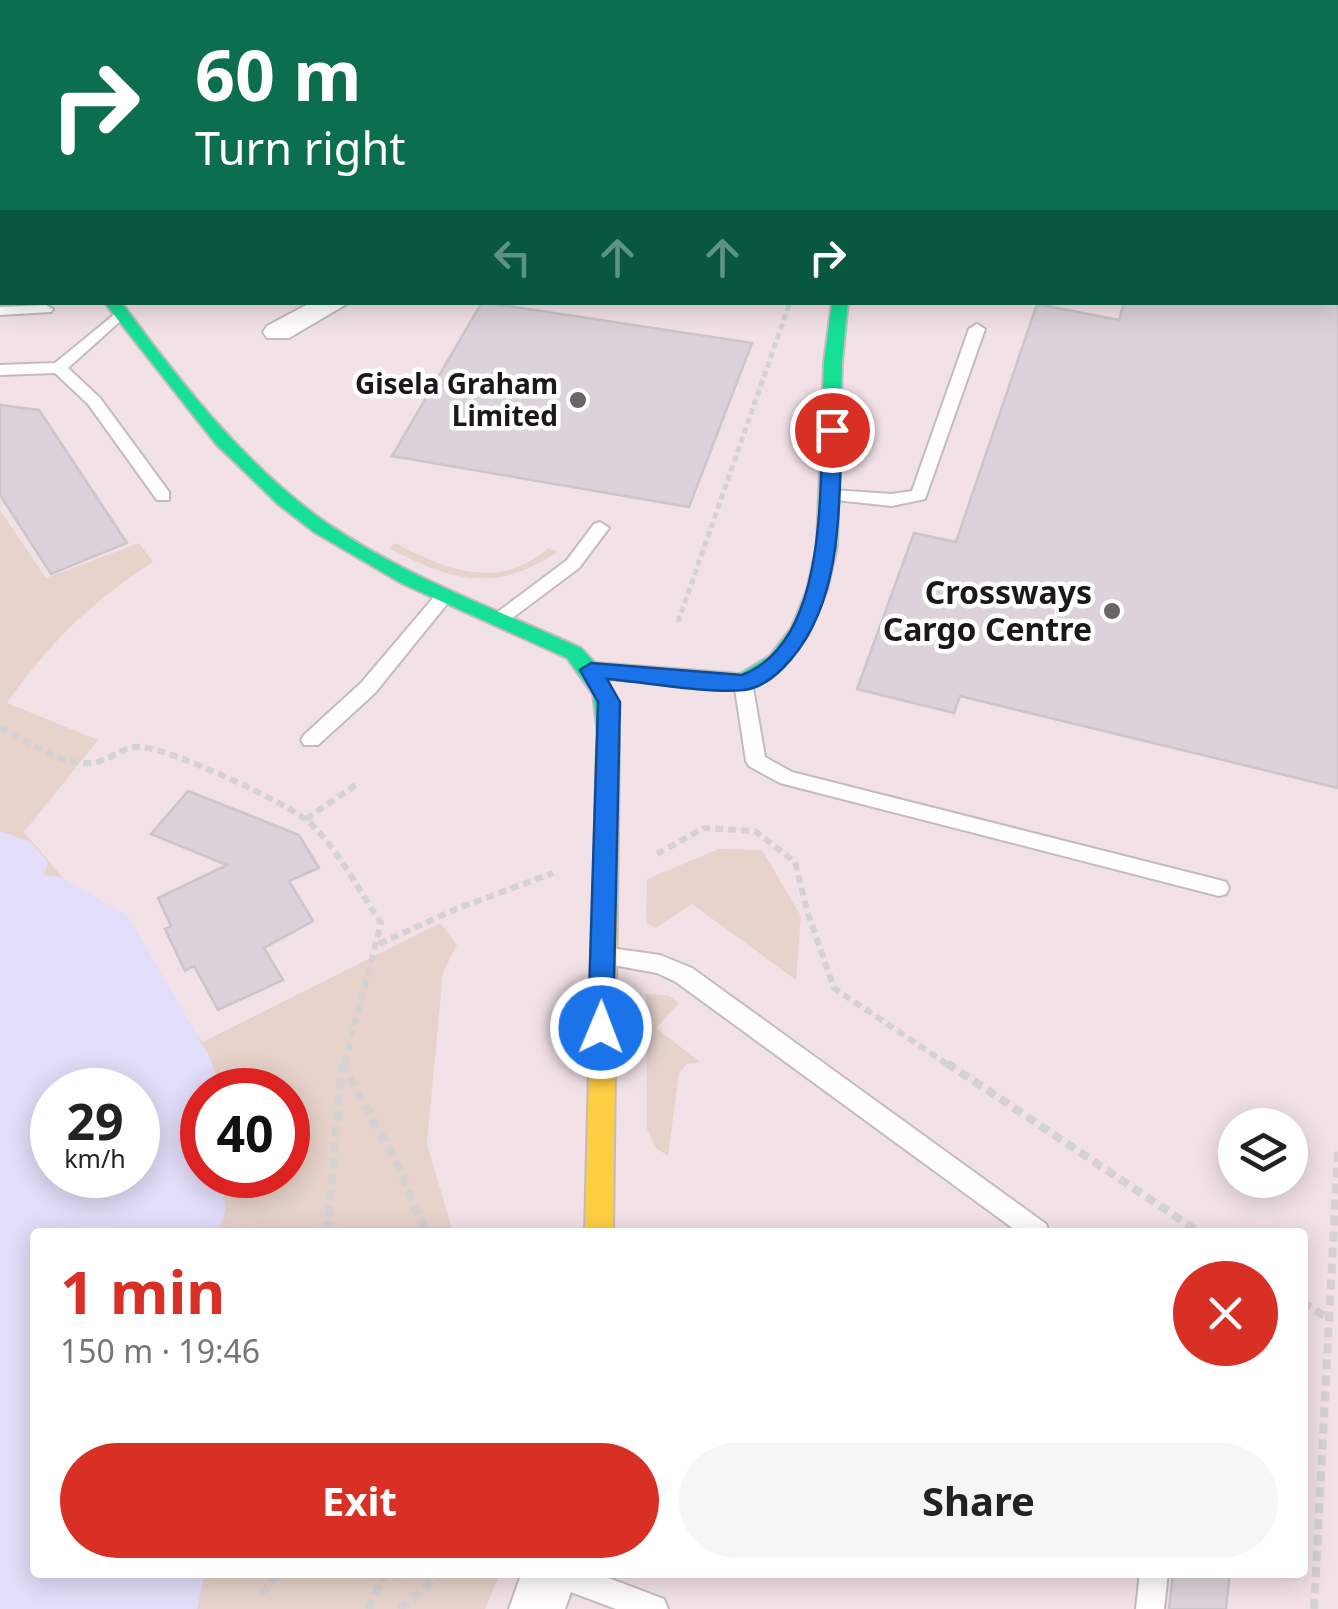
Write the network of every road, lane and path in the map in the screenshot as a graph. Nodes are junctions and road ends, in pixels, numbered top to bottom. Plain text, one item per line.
1 (330, 305) edge
2 (789, 305) edge
3 (840, 305) edge
4 (116, 308) edge
5 (46, 309) dead end
6 (0, 311) edge
7 (977, 330) dead end
8 (278, 332) dead end
9 (59, 368) junction
10 (0, 370) edge
11 (832, 494) junction
12 (162, 496) dead end
13 (600, 528) dead end
14 (444, 595) junction
15 (501, 618) junction
16 (678, 622) dead end
17 (591, 670) junction
18 (743, 682) junction
19 (0, 728) edge
20 (311, 740) dead end
21 (357, 784) dead end
22 (306, 820) junction
23 (641, 863) dead end
24 (562, 870) dead end
25 (1219, 888) dead end
26 (378, 944) junction
27 (602, 956) junction
28 (342, 1064) junction
29 (1338, 1149) edge
30 (328, 1228) edge
31 (423, 1228) edge
32 (599, 1228) edge
33 (1031, 1228) edge
34 (1193, 1228) edge
35 (1308, 1306) edge
36 (1327, 1318) junction
37 (276, 1578) edge
38 (383, 1578) edge
39 (437, 1578) edge
40 (550, 1578) edge
41 (569, 1578) edge
42 (1153, 1578) edge
43 (262, 1595) dead end
44 (368, 1609) edge
45 (400, 1609) edge
46 (538, 1609) edge
47 (654, 1609) edge
48 (1150, 1609) edge
49 (1314, 1609) edge

1 - 8 street
2 - 16 path
3 - 11 street
4 - 9 lane
4 - 14 street
5 - 6 lane
7 - 11 lane
9 - 10 lane
9 - 12 lane
11 - 18 street
13 - 15 lane
14 - 15 street
14 - 20 lane
15 - 17 street
17 - 18 street
17 - 27 street
18 - 25 lane
19 - 22 path
21 - 22 path
22 - 26 path
23 - 34 path
24 - 26 path
26 - 28 path
27 - 32 street
27 - 33 lane
28 - 30 path
28 - 31 path
29 - 36 path
35 - 36 path
36 - 49 path
37 - 43 path
38 - 44 path
39 - 45 path
40 - 46 street
41 - 47 lane
42 - 48 lane

